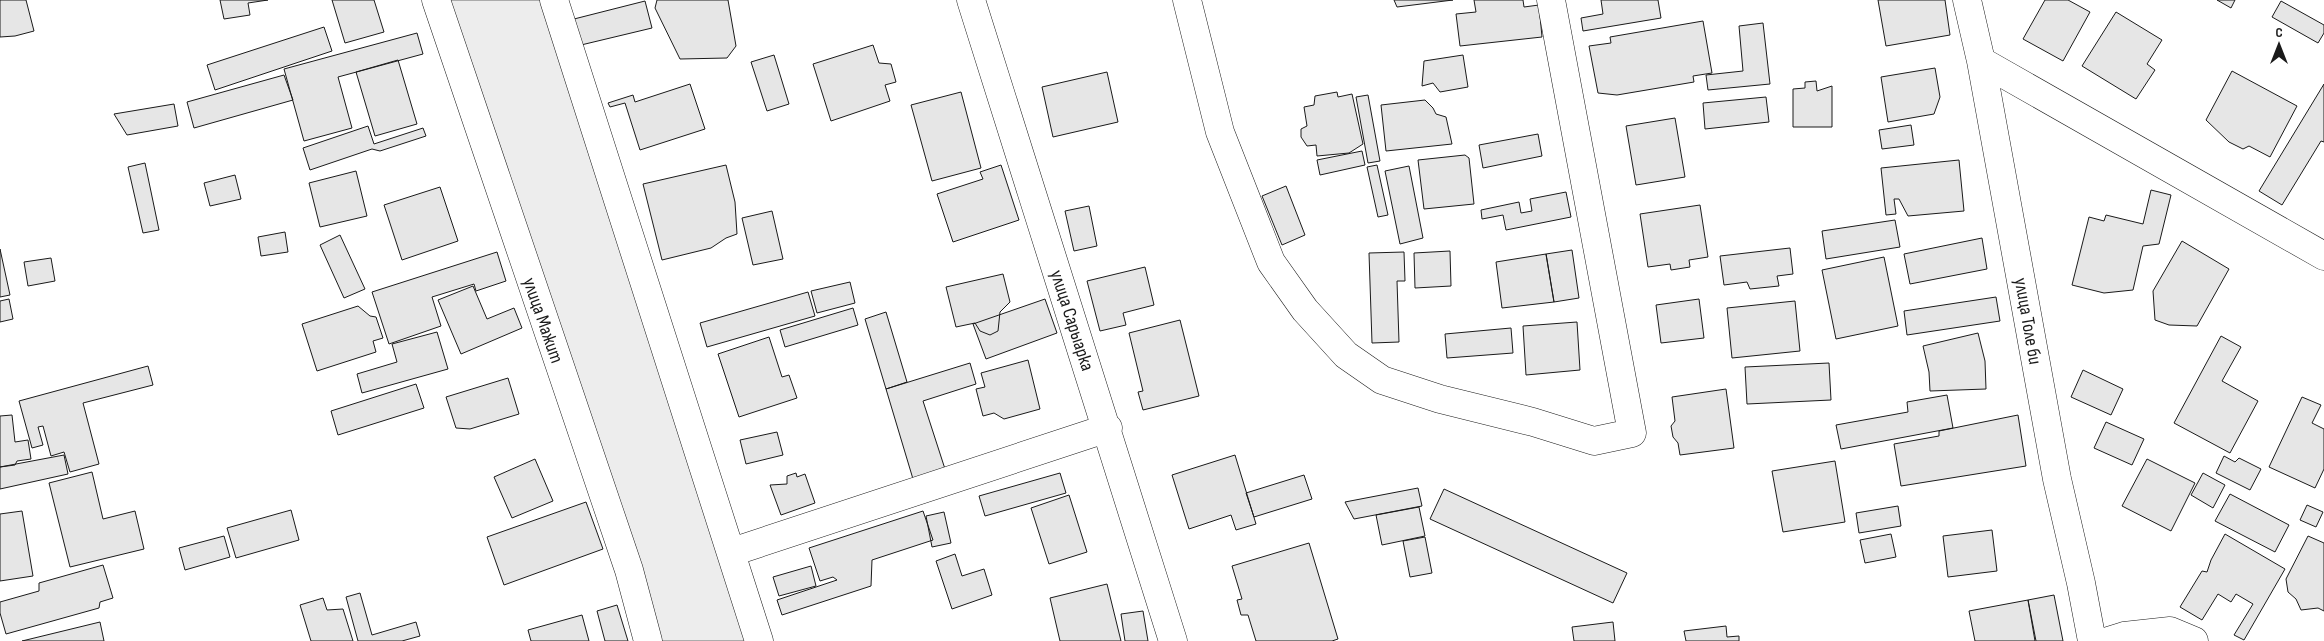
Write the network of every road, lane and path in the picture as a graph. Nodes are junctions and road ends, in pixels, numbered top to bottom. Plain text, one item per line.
1 (436, 0) edge
2 (554, 0) edge
3 (971, 0) edge
4 (1187, 0) edge
5 (1551, 0) edge
6 (1967, 0) edge
7 (1981, 61) junction
8 (2324, 256) edge
9 (1108, 428) junction
10 (732, 552) junction
11 (648, 641) edge
12 (759, 641) edge
13 (1174, 641) edge
14 (2092, 641) edge
15 (2108, 641) edge
16 (2194, 641) edge

1 - 11 street, улица Мажит
2 - 10 street
3 - 9 street, улица Сарыарка
4 - 5 street
6 - 7 street, улица Толе би
7 - 8 street
7 - 14 street, улица Толе би
9 - 10 street
9 - 13 street, улица Сарыарка
10 - 12 street
15 - 16 street

